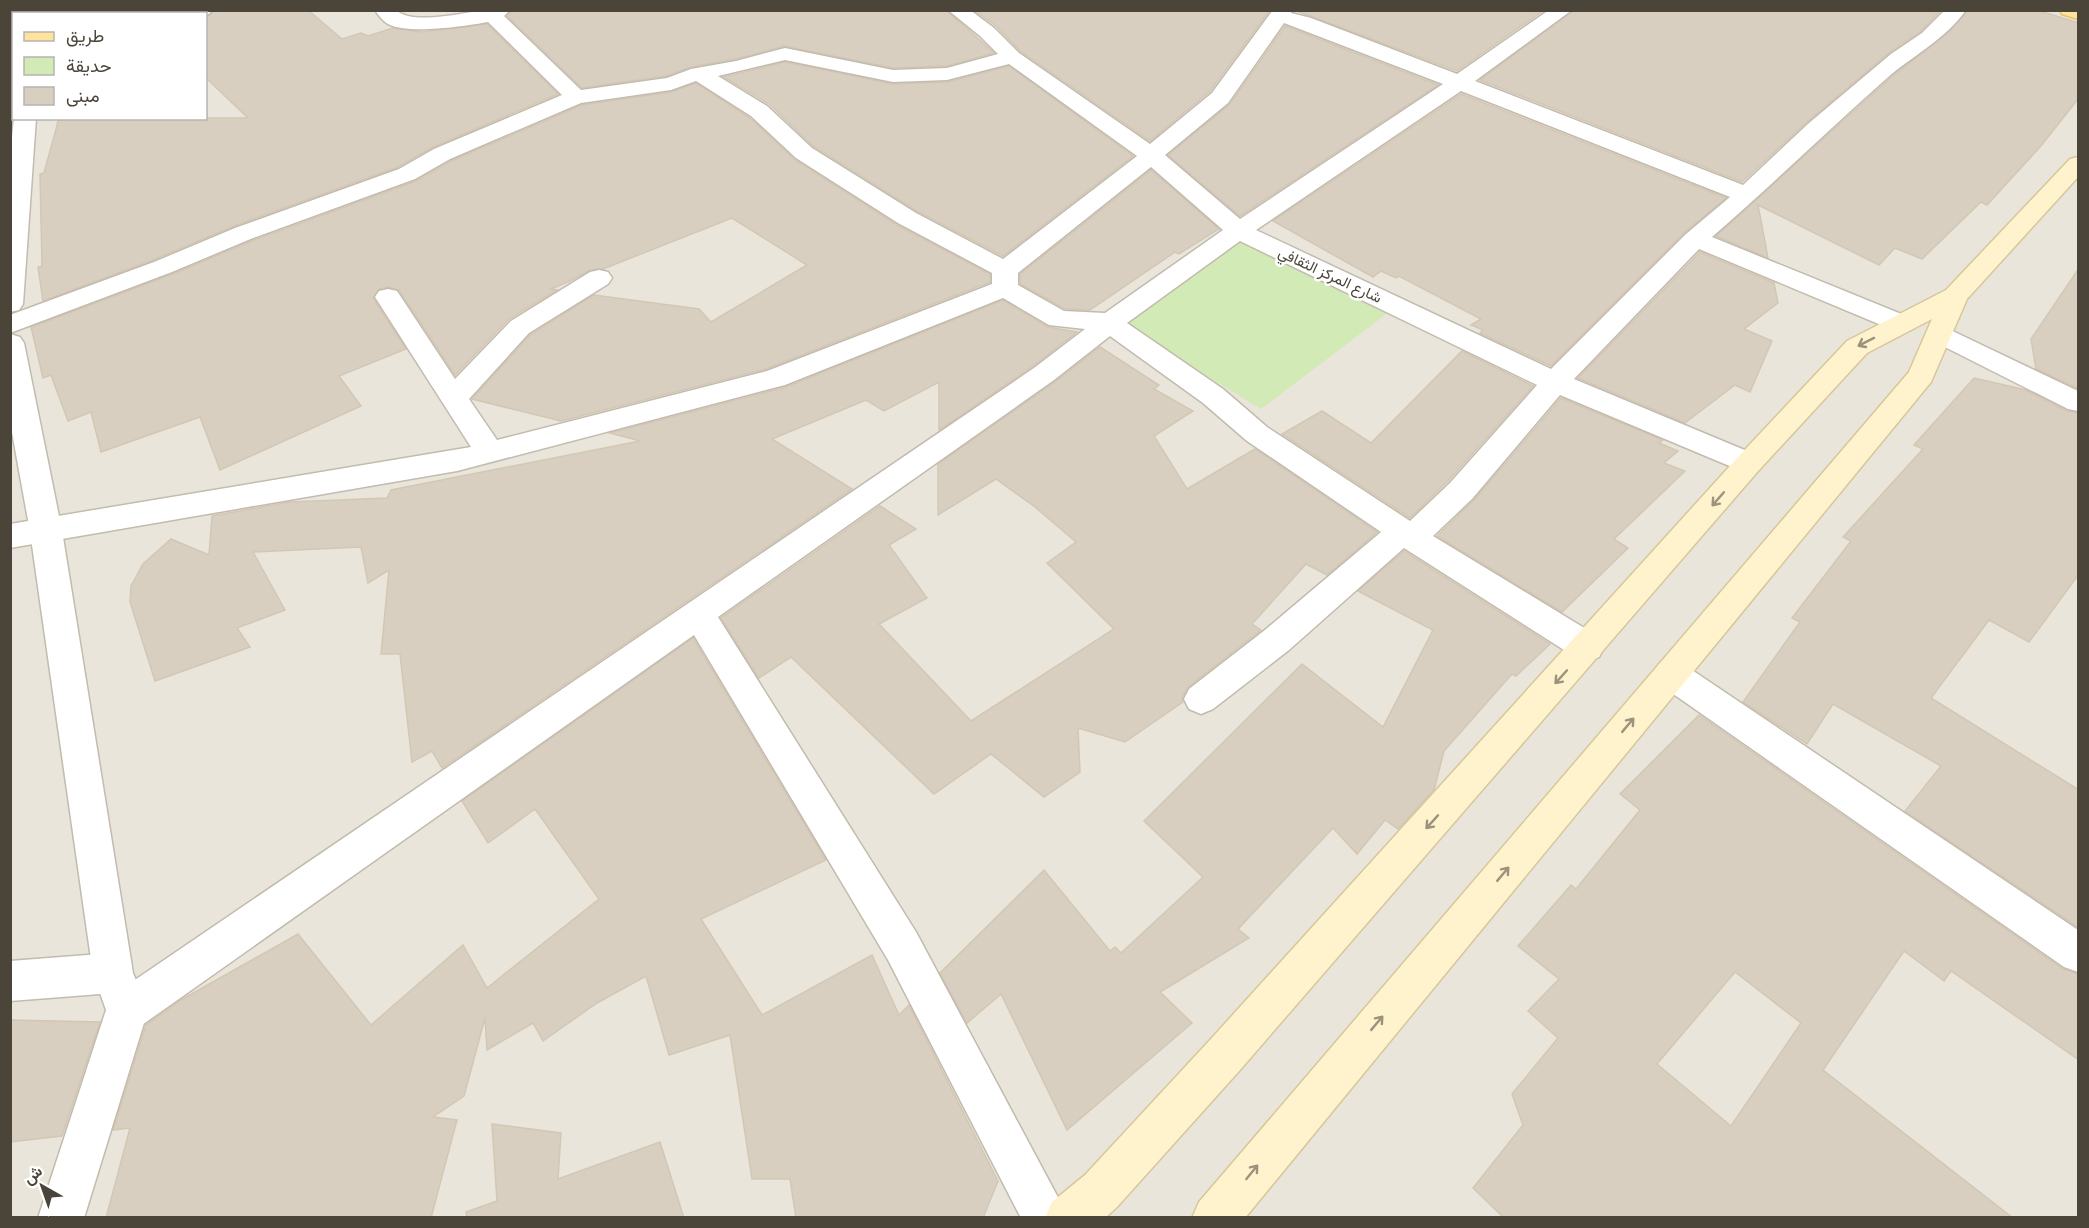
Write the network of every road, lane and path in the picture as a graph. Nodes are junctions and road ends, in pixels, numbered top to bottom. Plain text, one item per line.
1 (384, 10) edge
2 (957, 10) edge
3 (1563, 10) edge
4 (1958, 10) edge
5 (2069, 10) edge
6 (497, 13) edge
7 (1281, 13) edge
8 (2079, 13) edge
9 (1012, 57) junction
10 (698, 73) junction
11 (1458, 82) junction
12 (576, 98) junction
13 (25, 120) edge
14 (1152, 156) junction
15 (2079, 164) edge
16 (1746, 195) junction
17 (1239, 231) junction
18 (1695, 238) junction
19 (599, 278) dead end
20 (1005, 279) junction
21 (1955, 296) junction
22 (388, 297) dead end
23 (10, 304) edge
24 (1108, 322) junction
25 (1902, 324) junction
26 (10, 325) edge
27 (1940, 334) junction
28 (10, 343) edge
29 (1554, 382) junction
30 (453, 397) junction
31 (2079, 402) edge
32 (489, 452) junction
33 (1749, 463) junction
34 (46, 531) junction
35 (1407, 535) junction
36 (10, 536) edge
37 (698, 614) junction
38 (1587, 647) junction
39 (1671, 674) junction
40 (1201, 699) dead end
41 (2079, 953) edge
42 (113, 974) junction
43 (10, 981) edge
44 (127, 1010) junction
45 (61, 1218) edge
46 (1046, 1218) edge
47 (1068, 1218) edge
48 (1215, 1218) edge

1 - 6 street
2 - 9 street, شارع المركز الثقافي
3 - 11 street
4 - 16 street
5 - 8 main road
6 - 12 street
7 - 11 street
7 - 14 street
9 - 10 street
9 - 14 street, شارع المركز الثقافي
10 - 12 street
10 - 20 street
11 - 16 street
11 - 17 street
12 - 26 street
13 - 23 street
14 - 17 street, شارع المركز الثقافي
14 - 20 street
15 - 21 main road
16 - 18 street
17 - 24 street
17 - 29 street, شارع المركز الثقافي
18 - 25 street
18 - 29 street
19 - 30 street
20 - 24 street
20 - 32 street
21 - 25 main road
21 - 27 main road
22 - 30 street
24 - 35 street
24 - 37 street
25 -> 33 main road
27 - 31 street
27 - 39 main road
28 - 34 street
29 - 33 street, شارع المركز الثقافي
29 - 35 street
30 - 32 street
32 - 34 street
33 -> 38 main road
34 - 36 street
34 - 42 street
35 - 38 street
35 - 40 street
37 - 44 street
37 - 46 street
38 -> 47 main road
39 - 41 street
48 -> 39 main road
42 - 43 street
42 - 44 street
44 - 45 street

